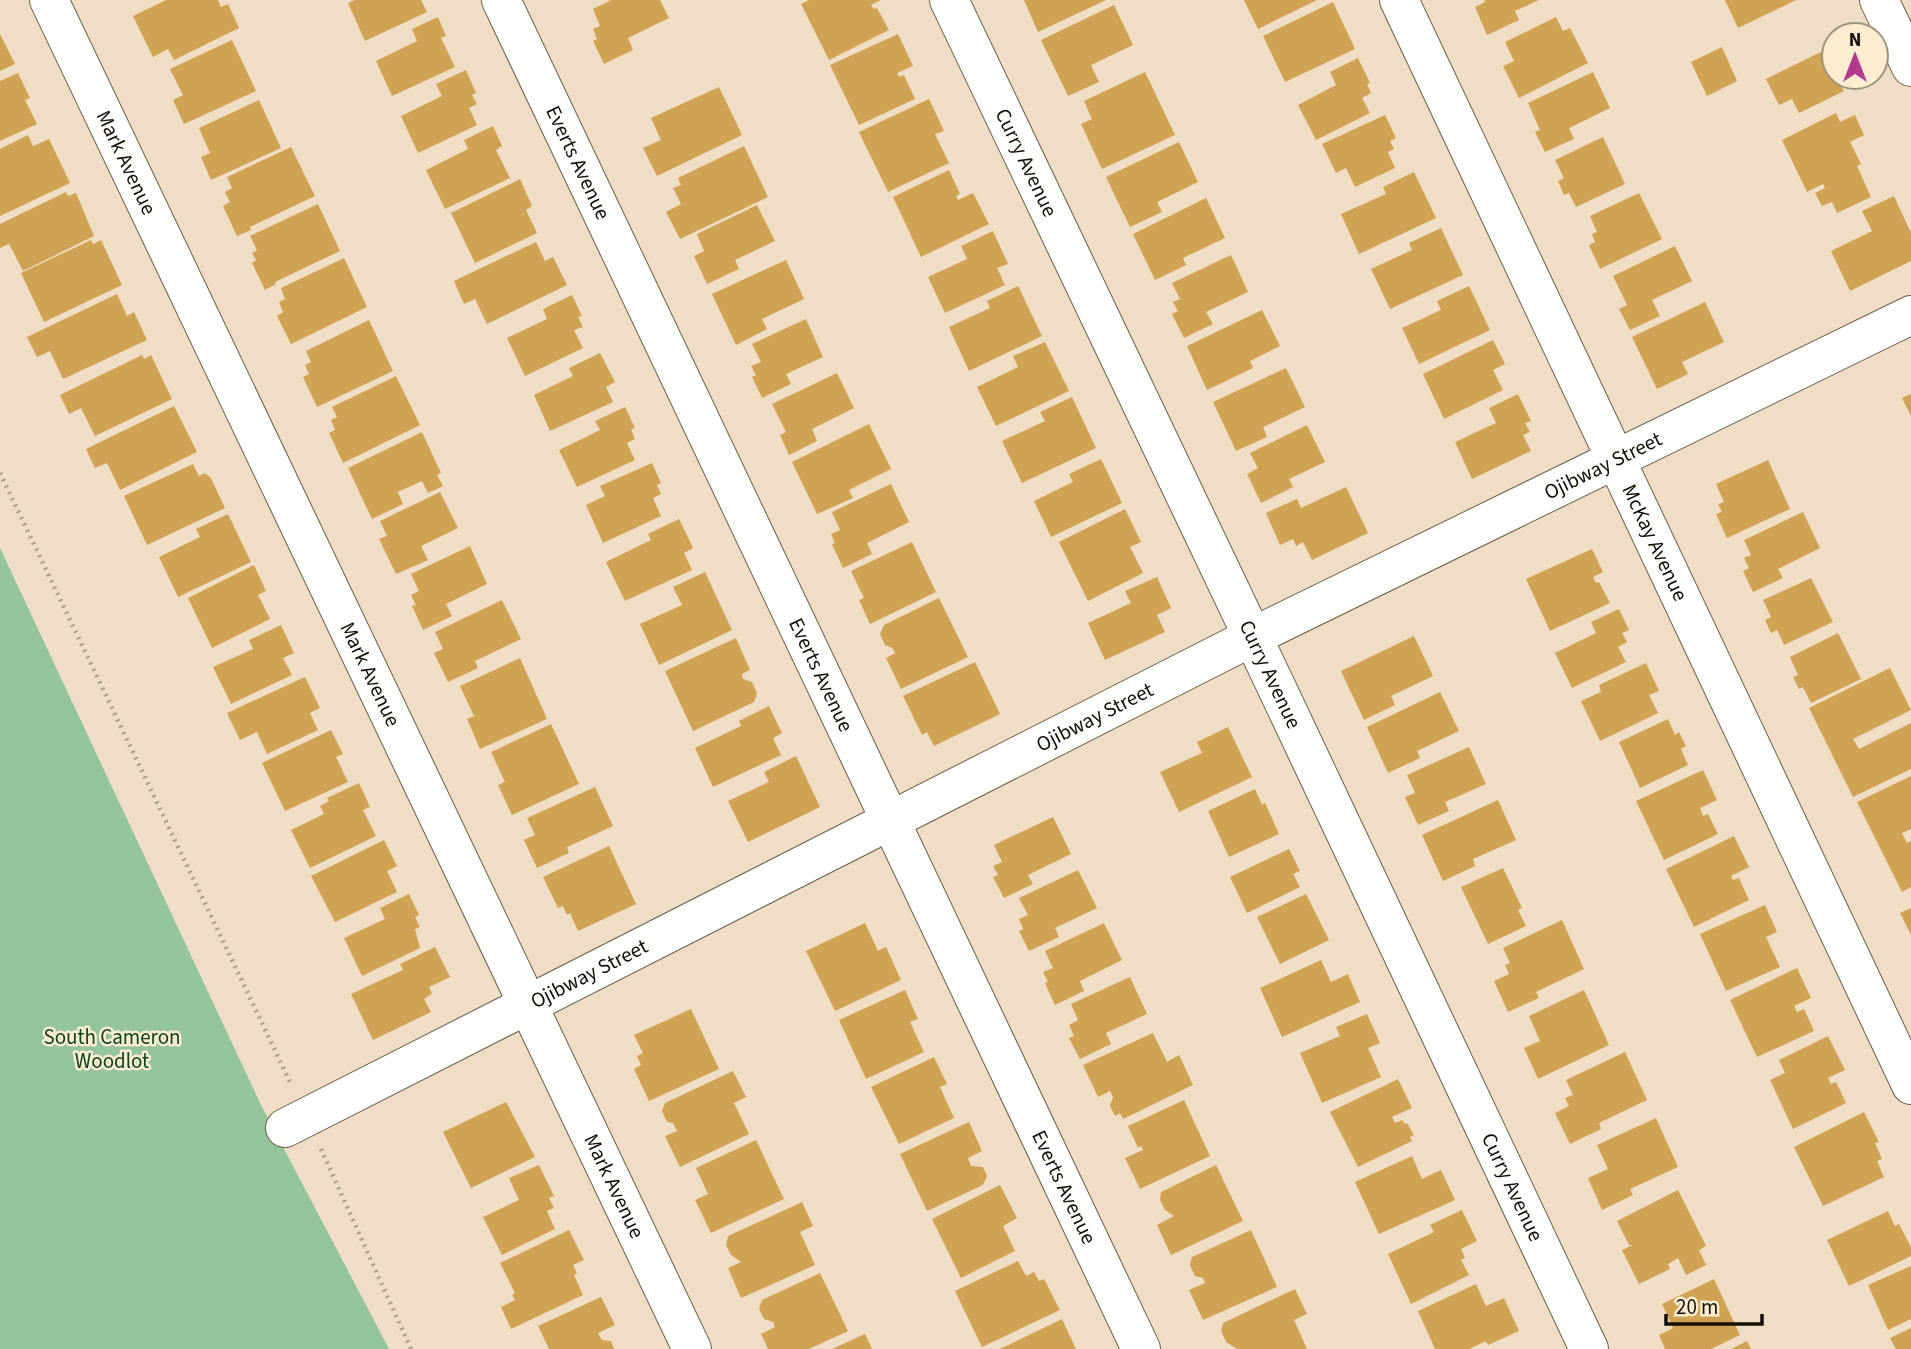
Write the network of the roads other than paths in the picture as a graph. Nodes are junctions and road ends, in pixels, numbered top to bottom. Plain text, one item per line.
1 (49, 0) edge
2 (501, 0) edge
3 (949, 0) edge
4 (1399, 0) edge
5 (1879, 0) edge
6 (1911, 67) edge
7 (1911, 315) edge
8 (1615, 458) junction
9 (1252, 637) junction
10 (891, 821) junction
11 (528, 1005) junction
12 (1911, 1085) edge
13 (285, 1128) dead end
14 (692, 1349) edge
15 (1141, 1349) edge
16 (1589, 1349) edge

1 - 11 street, Mark Avenue
2 - 10 street, Everts Avenue
3 - 9 street, Curry Avenue
4 - 8 street, McKay Avenue
5 - 6 street
7 - 8 street, Ojibway Street
8 - 9 street, Ojibway Street
8 - 12 street, McKay Avenue
9 - 10 street, Ojibway Street
9 - 16 street, Curry Avenue
10 - 11 street, Ojibway Street
10 - 15 street, Everts Avenue
11 - 13 street, Ojibway Street
11 - 14 street, Mark Avenue

